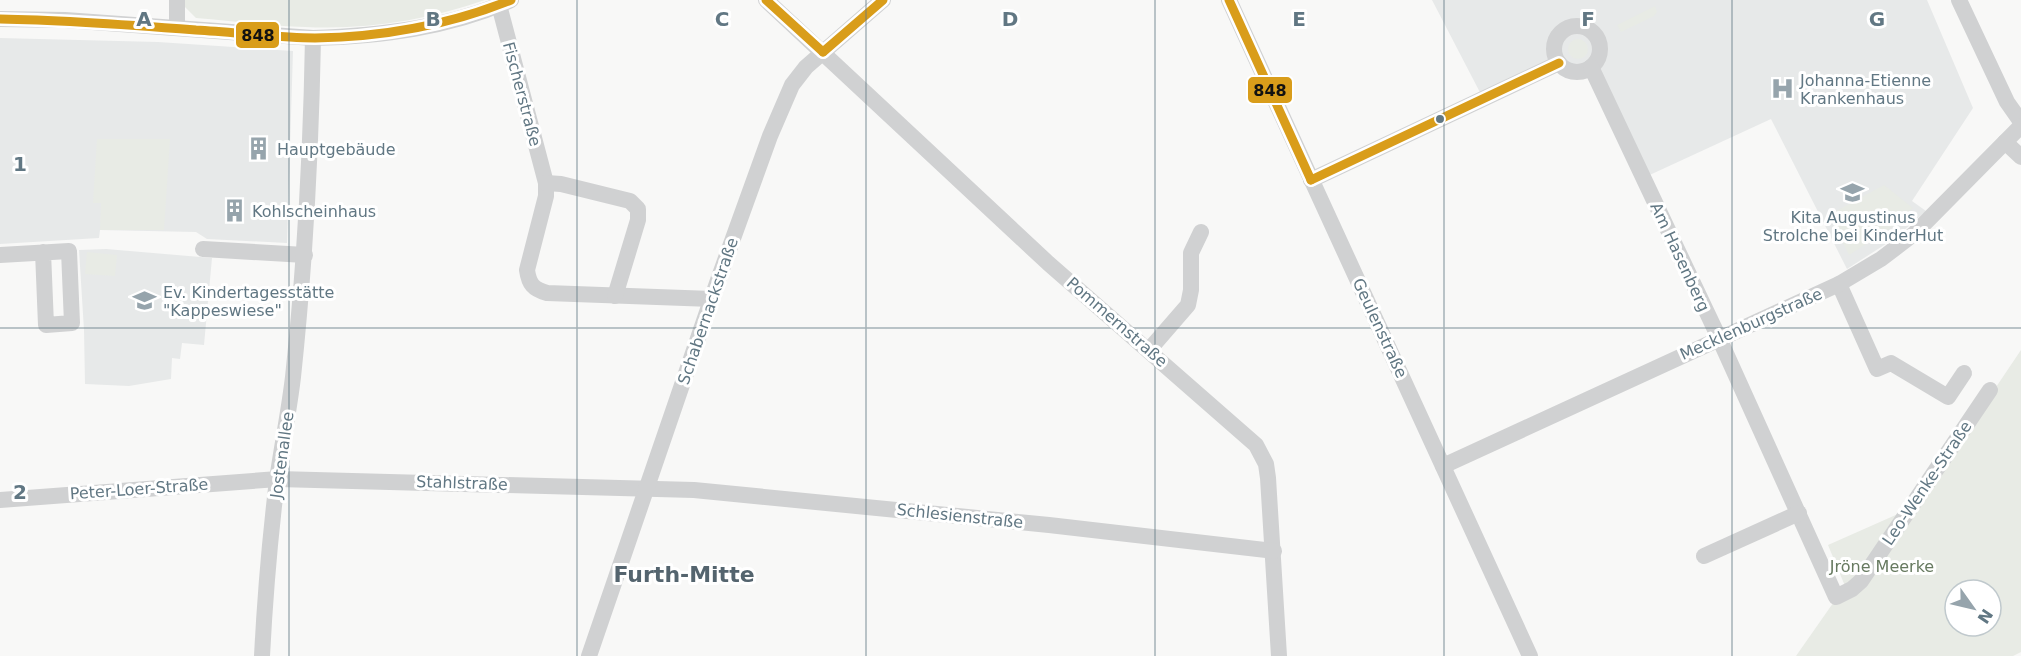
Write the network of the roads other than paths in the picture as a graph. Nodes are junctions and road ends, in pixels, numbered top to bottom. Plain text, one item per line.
1 (177, 0) edge
2 (766, 0) edge
3 (883, 0) edge
4 (1229, 0) edge
5 (1959, 0) edge
6 (505, 3) edge
7 (0, 19) edge
8 (177, 28) junction
9 (313, 38) junction
10 (823, 52) junction
11 (1559, 63) junction
12 (1591, 67) junction
13 (2021, 124) edge
14 (2006, 142) junction
15 (2021, 157) edge
16 (1311, 180) junction
17 (546, 183) junction
18 (1201, 232) dead end
19 (203, 249) dead end
20 (43, 252) dead end
21 (0, 255) edge
22 (305, 255) junction
23 (1839, 284) junction
24 (615, 296) junction
25 (712, 298) junction
26 (1719, 338) junction
27 (1149, 351) junction
28 (1964, 374) dead end
29 (1990, 390) dead end
30 (1443, 466) junction
31 (278, 479) junction
32 (647, 488) junction
33 (0, 500) edge
34 (1799, 513) junction
35 (1274, 551) junction
36 (1704, 556) dead end
37 (1836, 597) joint
38 (262, 656) edge
39 (589, 656) edge
40 (1279, 656) edge
41 (1530, 656) edge

1 - 8 street
2 - 10 street, Pommernstraße
3 - 10 street, Schabernackstraße
4 - 16 street, Geulenstraße
5 - 13 street
6 - 9 street
6 - 17 street, Fischerstraße
7 - 8 street
8 - 9 street
9 - 22 street, Jostenallee
10 - 25 street, Schabernackstraße
10 - 27 street, Pommernstraße
11 - 12 street
11 - 12 street
11 - 16 street
12 - 26 street, Am Hasenberg
13 - 14 street, Mecklenburgstraße
14 - 15 street
14 - 23 street, Mecklenburgstraße
16 - 30 street, Geulenstraße
17 - 24 street
17 - 24 street, Fischerstraße
18 - 27 street
19 - 22 street
20 - 21 street
22 - 31 street, Jostenallee
23 - 26 street, Mecklenburgstraße
23 - 28 street, Leo-Wenke-Straße
24 - 25 street, Fischerstraße
25 - 32 street, Schabernackstraße
26 - 30 street, Mecklenburgstraße
26 - 34 street, Am Hasenberg
27 - 35 street, Pommernstraße
29 - 37 street, Leo-Wenke-Straße
30 - 41 street, Geulenstraße
31 - 32 street, Stahlstraße
31 - 33 street, Peter-Loer-Straße
31 - 38 street, Jostenallee
32 - 35 street, Schlesienstraße
32 - 39 street, Schabernackstraße
34 - 36 street
34 - 37 street, Am Hasenberg
35 - 40 street, Pommernstraße

